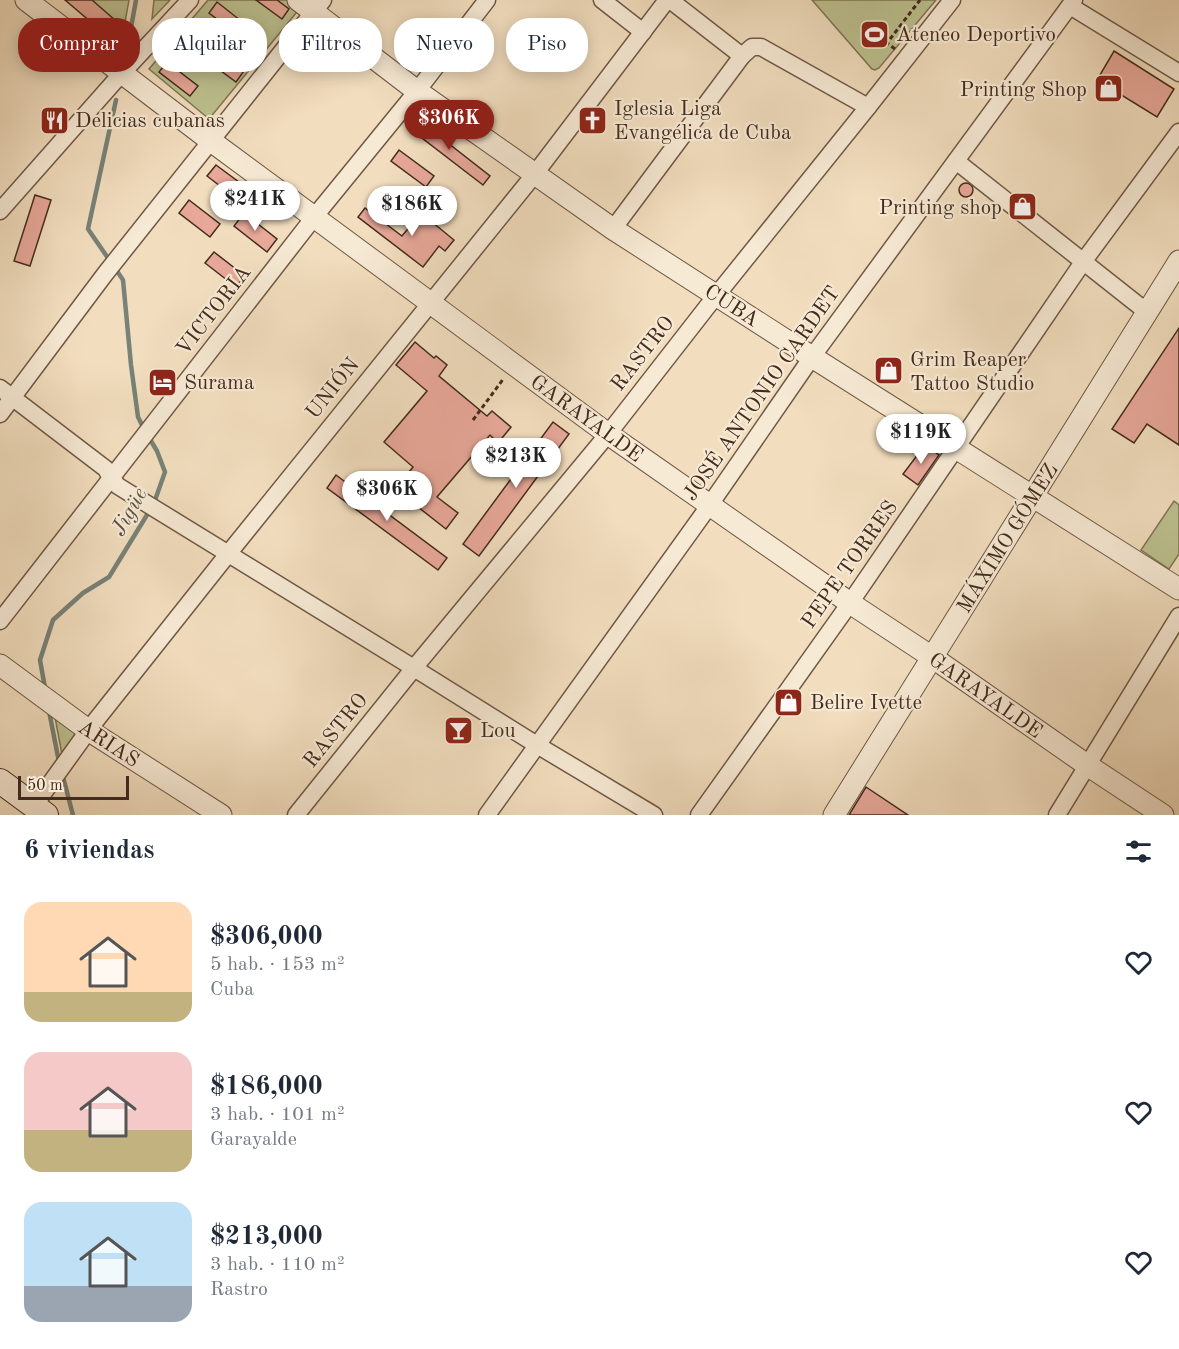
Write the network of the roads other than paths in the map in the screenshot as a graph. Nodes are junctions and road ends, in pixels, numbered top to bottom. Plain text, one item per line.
1 (26, 0) edge
2 (190, 0) edge
3 (487, 0) edge
4 (602, 0) edge
5 (669, 0) edge
6 (952, 0) edge
7 (1072, 3) edge
8 (312, 4) edge
9 (643, 32) junction
10 (742, 56) junction
11 (122, 73) junction
12 (1179, 73) edge
13 (417, 91) junction
14 (868, 107) junction
15 (1179, 132) edge
16 (211, 141) junction
17 (956, 161) junction
18 (534, 175) junction
19 (0, 210) edge
20 (314, 218) junction
21 (613, 229) junction
22 (1179, 261) edge
23 (1083, 262) junction
24 (1173, 284) edge
25 (717, 295) junction
26 (430, 302) junction
27 (1147, 312) junction
28 (812, 357) junction
29 (6, 393) edge
30 (0, 414) edge
31 (608, 434) junction
32 (956, 448) junction
33 (111, 478) junction
34 (1034, 496) junction
35 (709, 506) junction
36 (228, 554) junction
37 (1179, 589) edge
38 (850, 603) junction
39 (1179, 616) edge
40 (0, 621) edge
41 (932, 657) junction
42 (0, 665) edge
43 (414, 668) junction
44 (88, 730) junction
45 (537, 745) junction
46 (1087, 765) junction
47 (0, 781) edge
48 (40, 810) edge
49 (221, 815) edge
50 (296, 815) edge
51 (488, 815) edge
52 (654, 815) edge
53 (699, 815) edge
54 (834, 815) edge
55 (1057, 815) edge
56 (1163, 815) edge

1 - 11 street, GARAYALDE
2 - 11 street
3 - 13 street, VICTORIA
4 - 9 street
5 - 9 street, UNIÓN
5 - 10 street
6 - 14 street, RASTRO
7 - 12 street
7 - 17 street, JOSÉ ANTONIO CARDET
8 - 13 street, CUBA
8 - 16 street
9 - 18 street, UNIÓN
10 - 14 street
10 - 21 street
11 - 16 street, GARAYALDE
11 - 19 street
13 - 18 street, CUBA
13 - 20 street, VICTORIA
14 - 25 street, RASTRO
15 - 23 street, PEPE TORRES
16 - 20 street, GARAYALDE
16 - 29 street
17 - 23 street
17 - 28 street, JOSÉ ANTONIO CARDET
18 - 21 street, CUBA
18 - 26 street, UNIÓN
20 - 26 street, GARAYALDE
20 - 33 street, VICTORIA
21 - 25 street, CUBA
22 - 24 street, MÁXIMO GÓMEZ
23 - 27 street
23 - 32 street, PEPE TORRES
24 - 27 street, MÁXIMO GÓMEZ
25 - 28 street, CUBA
25 - 31 street, RASTRO
26 - 31 street, GARAYALDE
26 - 36 street, UNIÓN
27 - 34 street, MÁXIMO GÓMEZ
28 - 32 street, CUBA
28 - 35 street, JOSÉ ANTONIO CARDET
29 - 30 street
29 - 33 street
31 - 35 street, GARAYALDE
31 - 43 street, RASTRO
32 - 34 street, CUBA
32 - 38 street, PEPE TORRES
33 - 36 street
33 - 40 street, VICTORIA
34 - 37 street, CUBA
34 - 41 street, MÁXIMO GÓMEZ
35 - 38 street, GARAYALDE
35 - 45 street, JOSÉ ANTONIO CARDET
36 - 43 street
36 - 44 street, UNIÓN
38 - 41 street, GARAYALDE
38 - 53 street, PEPE TORRES
39 - 46 street
41 - 46 street, GARAYALDE
41 - 54 street, MÁXIMO GÓMEZ
42 - 44 street, ARIAS
43 - 45 street
43 - 50 street, RASTRO
44 - 48 street, UNIÓN
44 - 49 street, ARIAS
45 - 51 street, JOSÉ ANTONIO CARDET
45 - 52 street
46 - 55 street
46 - 56 street, GARAYALDE
47 - 48 main road

